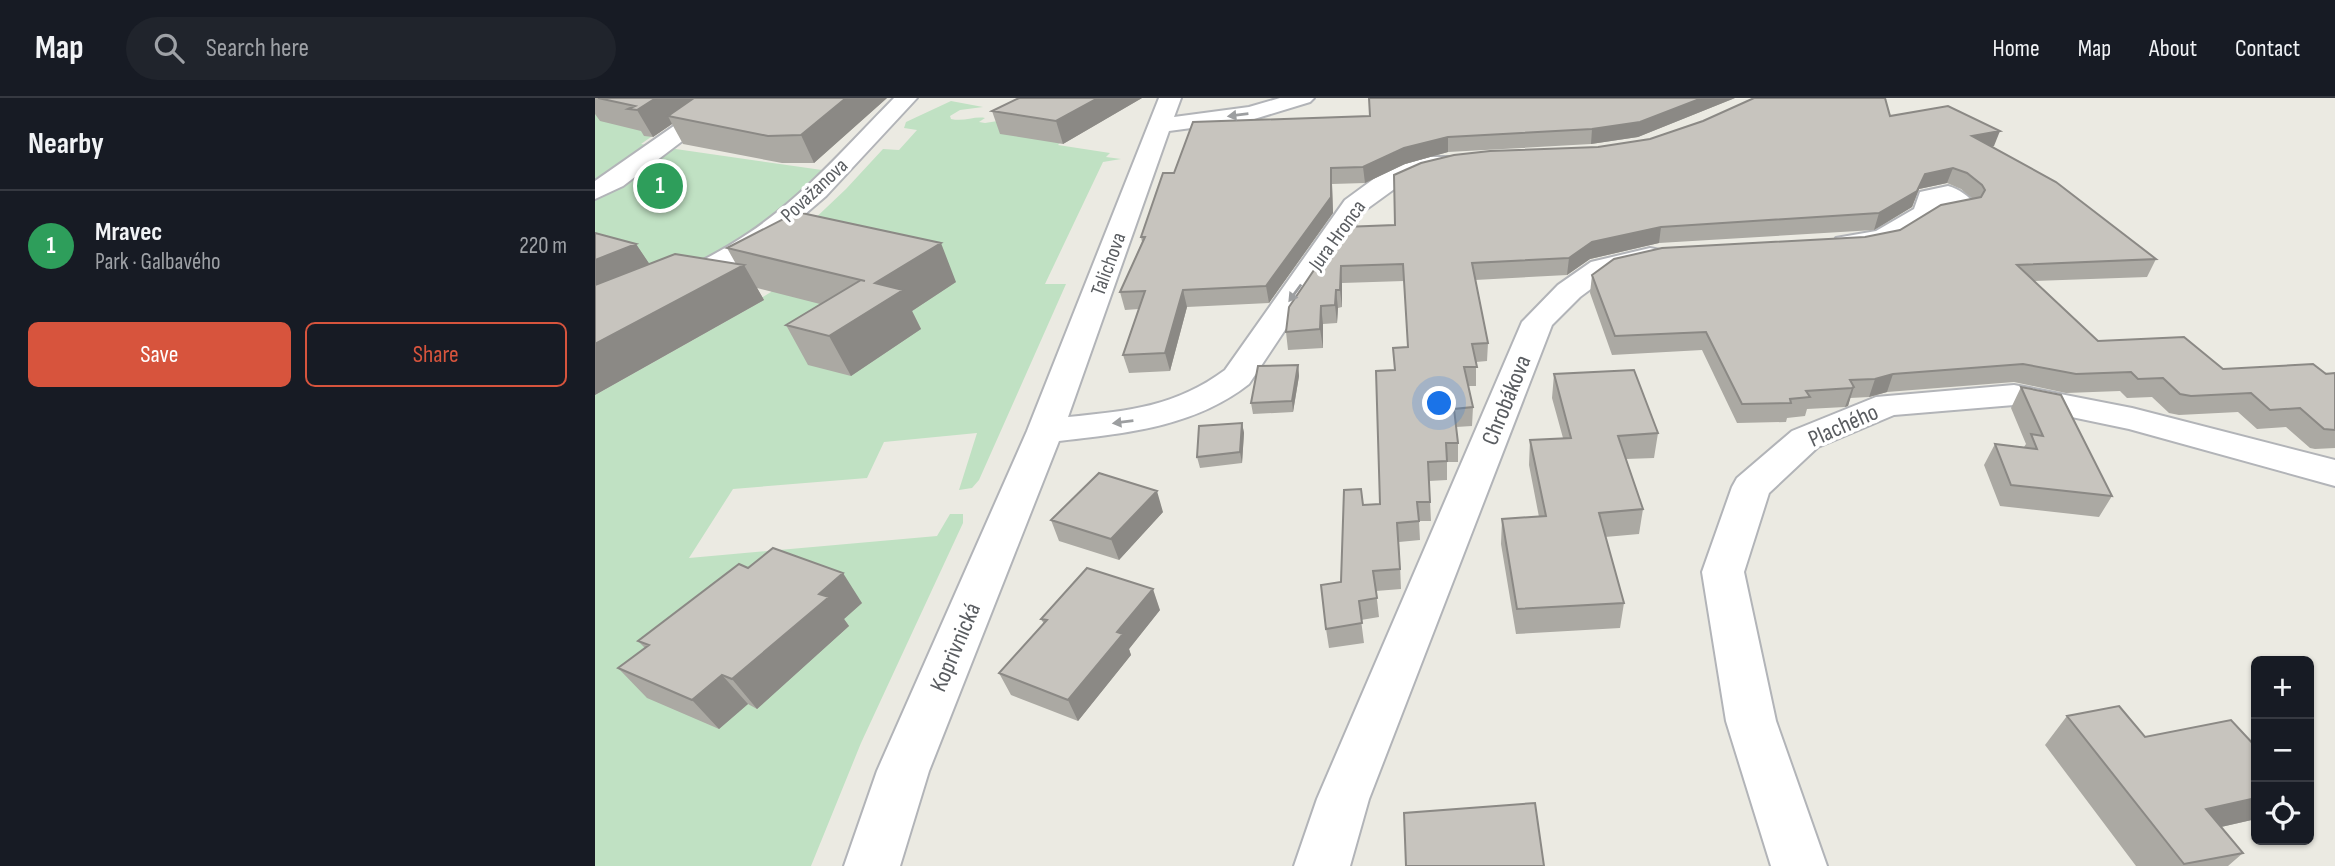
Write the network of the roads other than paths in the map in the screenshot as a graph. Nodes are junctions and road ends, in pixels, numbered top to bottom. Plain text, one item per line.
1 (728, 98) edge
2 (906, 98) edge
3 (1170, 98) edge
4 (1303, 98) edge
5 (1160, 125) junction
6 (1469, 161) edge
7 (595, 191) edge
8 (1926, 214) edge
9 (1807, 246) edge
10 (1686, 253) edge
11 (595, 319) edge
12 (1045, 431) junction
13 (2335, 472) edge
14 (872, 866) edge
15 (1322, 866) edge
16 (1799, 866) edge

1 - 7 street
2 - 11 street, Považanova
3 - 5 street, Talichova
4 -> 5 street
5 - 12 street, Talichova
6 -> 12 street, Jura Hronca
8 - 9 street
10 - 15 street, Chrobákova
12 - 14 street, Koprivnická
13 - 16 street, Plachého

